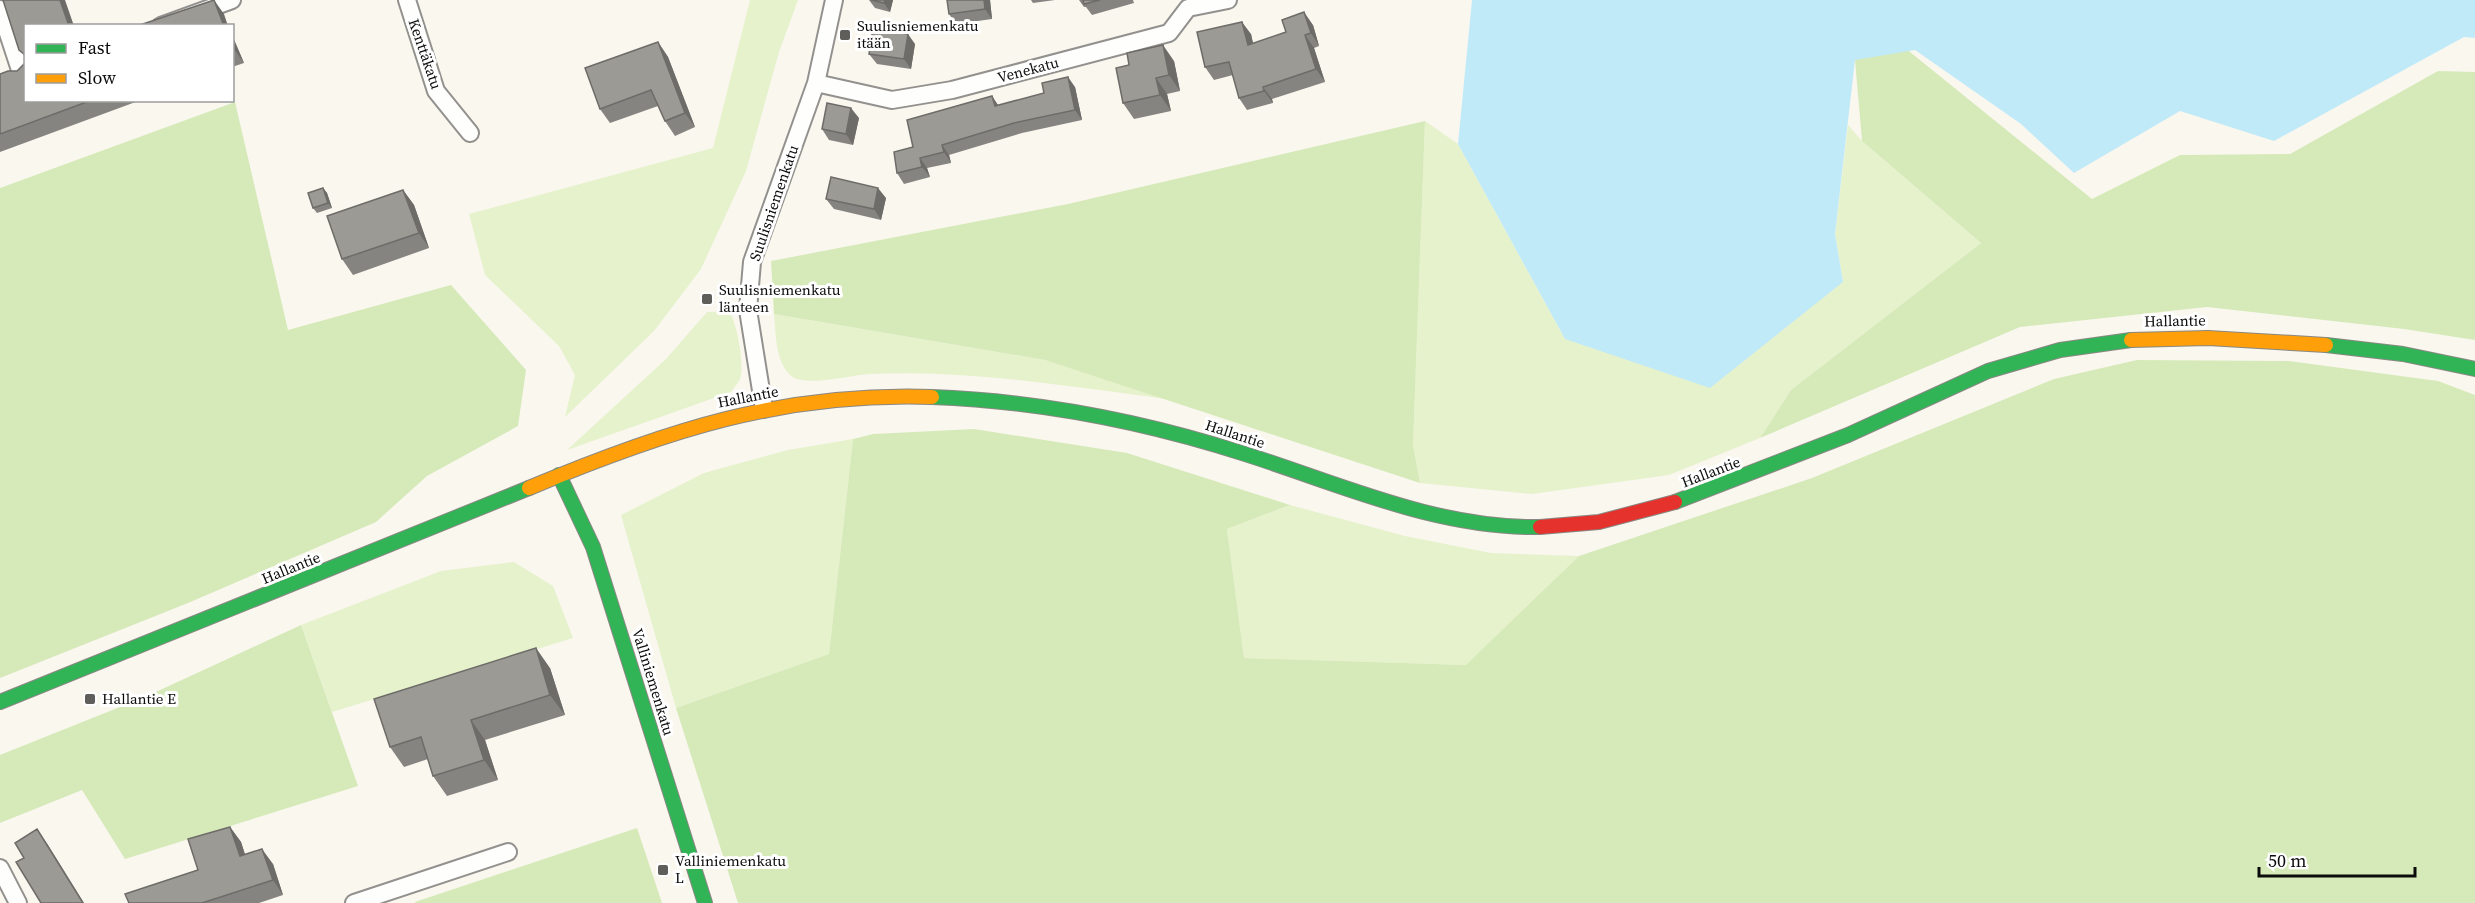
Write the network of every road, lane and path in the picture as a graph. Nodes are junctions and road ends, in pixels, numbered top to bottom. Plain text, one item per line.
1 (231, 0) edge
2 (407, 0) edge
3 (834, 0) edge
4 (1228, 0) edge
5 (1186, 4) edge
6 (0, 9) edge
7 (166, 24) edge
8 (24, 75) edge
9 (816, 83) junction
10 (470, 134) dead end
11 (2475, 369) edge
12 (764, 409) junction
13 (559, 475) junction
14 (0, 702) edge
15 (508, 852) dead end
16 (0, 868) edge
17 (18, 903) edge
18 (354, 903) edge
19 (705, 903) edge

1 - 7 street
2 - 10 street, Kenttäkatu
3 - 9 street, Suulisniemenkatu
4 - 5 street, Venekatu
5 - 9 street, Venekatu
6 - 8 street
9 - 12 street, Suulisniemenkatu
11 - 12 street, Hallantie
12 - 13 street, Hallantie
13 - 14 street, Hallantie
13 - 19 street, Valliniemenkatu
15 - 18 street
16 - 17 street

